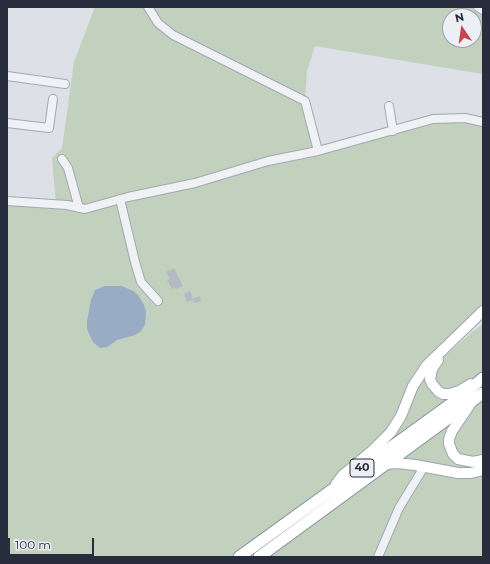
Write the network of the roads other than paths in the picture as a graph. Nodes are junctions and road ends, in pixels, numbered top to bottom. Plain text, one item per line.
1 (148, 7) edge
2 (478, 7) edge
3 (483, 10) edge
4 (7, 76) edge
5 (65, 84) dead end
6 (53, 99) dead end
7 (389, 106) dead end
8 (483, 122) edge
9 (7, 123) edge
10 (393, 130) junction
11 (318, 151) junction
12 (62, 159) dead end
13 (120, 199) junction
14 (7, 201) edge
15 (79, 208) junction
16 (158, 301) dead end
17 (483, 311) edge
18 (483, 320) edge
19 (483, 377) edge
20 (483, 393) edge
21 (472, 401) junction
22 (483, 460) edge
23 (386, 464) junction
24 (424, 467) junction
25 (483, 470) edge
26 (334, 488) junction
27 (239, 557) edge
28 (259, 557) edge
29 (378, 557) edge

1 - 11 street
2 - 3 street
4 - 5 street
6 - 9 street
7 - 10 street
8 - 10 street
10 - 11 street
11 - 13 street
12 - 15 street
13 - 15 street
13 - 16 street
14 - 15 street
17 - 26 main road, 40
18 - 19 main road, 40
19 - 26 highway, 40
20 - 21 highway, 40
21 - 22 main road, 40
21 - 23 highway, 40
23 - 24 main road, 40
23 - 28 highway, 40
24 - 25 main road, 40
24 - 29 street
26 - 27 highway, 40

